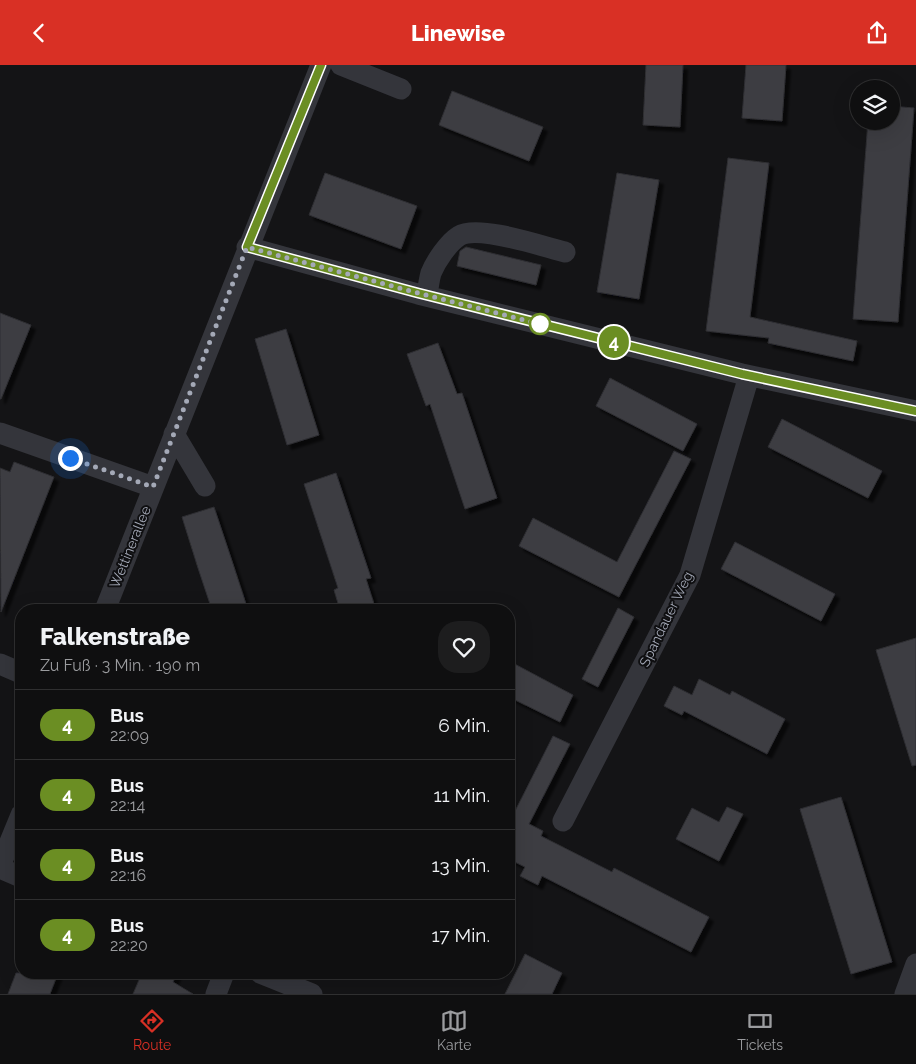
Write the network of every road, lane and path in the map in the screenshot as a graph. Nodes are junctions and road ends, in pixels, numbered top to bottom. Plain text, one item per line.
1 (321, 65) edge
2 (341, 65) edge
3 (401, 89) dead end
4 (247, 247) junction
5 (566, 253) dead end
6 (427, 296) junction
7 (749, 376) junction
8 (915, 407) edge
9 (0, 433) edge
10 (174, 433) junction
11 (205, 486) dead end
12 (153, 487) junction
13 (106, 604) edge
14 (563, 821) dead end
15 (15, 830) edge
16 (0, 867) edge
17 (15, 874) edge
18 (916, 964) edge
19 (222, 979) edge
20 (280, 979) edge
21 (216, 994) edge
22 (312, 994) edge
23 (905, 994) edge

1 - 4 street, Wettinerallee
2 - 3 street
4 - 6 street
4 - 10 street, Wettinerallee
5 - 6 street
6 - 7 street
7 - 8 street
7 - 14 street, Spandauer Weg
9 - 12 street
10 - 11 street
10 - 12 street, Wettinerallee
12 - 13 street, Wettinerallee
15 - 16 street
16 - 17 street
18 - 23 street
19 - 21 street
20 - 22 street

